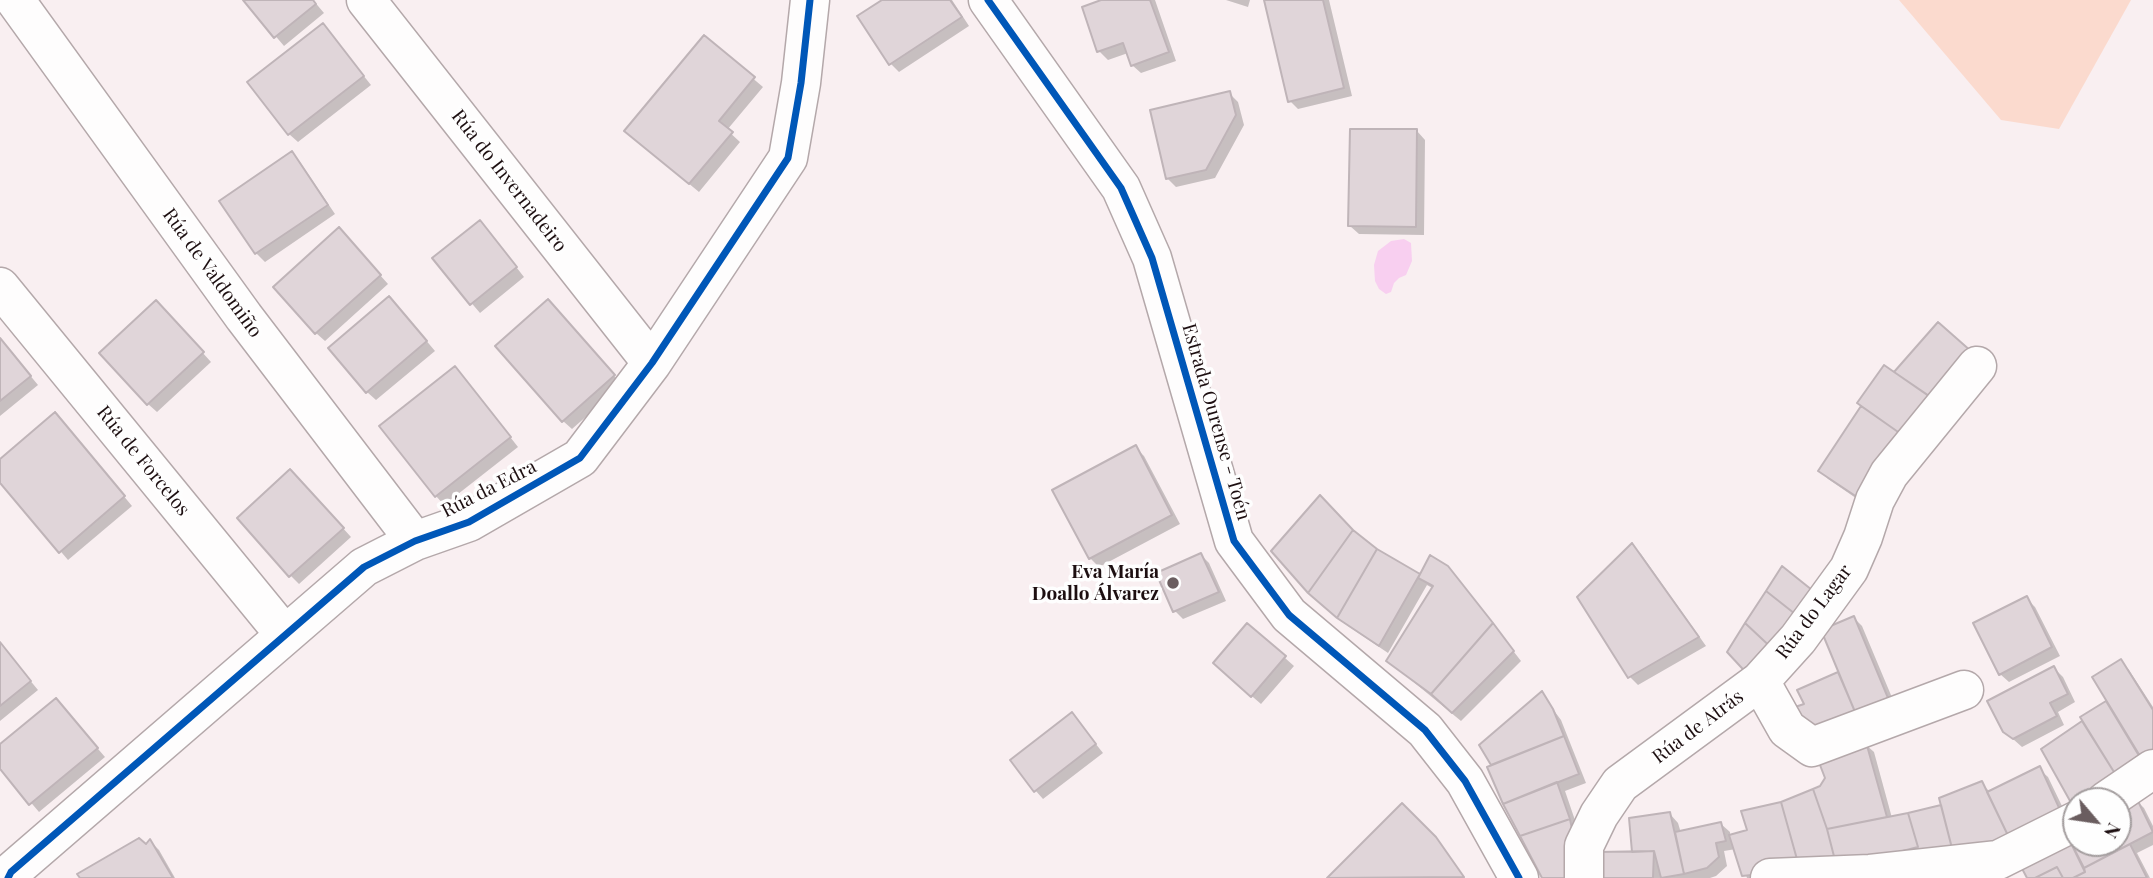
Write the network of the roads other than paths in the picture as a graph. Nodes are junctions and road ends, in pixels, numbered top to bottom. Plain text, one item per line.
1 (15, 0) edge
2 (366, 0) edge
3 (810, 0) edge
4 (988, 0) edge
5 (0, 288) edge
6 (652, 363) junction
7 (1977, 366) dead end
8 (415, 541) junction
9 (285, 635) junction
10 (1759, 681) junction
11 (1964, 690) dead end
12 (2153, 769) edge
13 (2127, 787) edge
14 (2062, 831) edge
15 (2011, 867) edge
16 (7, 869) edge
17 (1519, 878) edge
18 (1584, 878) edge
19 (1770, 878) edge

1 - 8 street, Rúa de Valdomiño
2 - 6 street, Rúa do Invernadeiro
3 - 6 street, Rúa da Edra
4 - 17 street, Estrada Ourense - Toén
5 - 9 street, Rúa de Forcelos
6 - 8 street, Rúa da Edra
7 - 10 street, Rúa do Lagar
8 - 9 street, Rúa da Edra
9 - 16 street, Rúa da Edra
10 - 11 street, Rúa de Atrás
10 - 18 street, Rúa de Atrás
12 - 13 street
14 - 15 street
15 - 19 street

